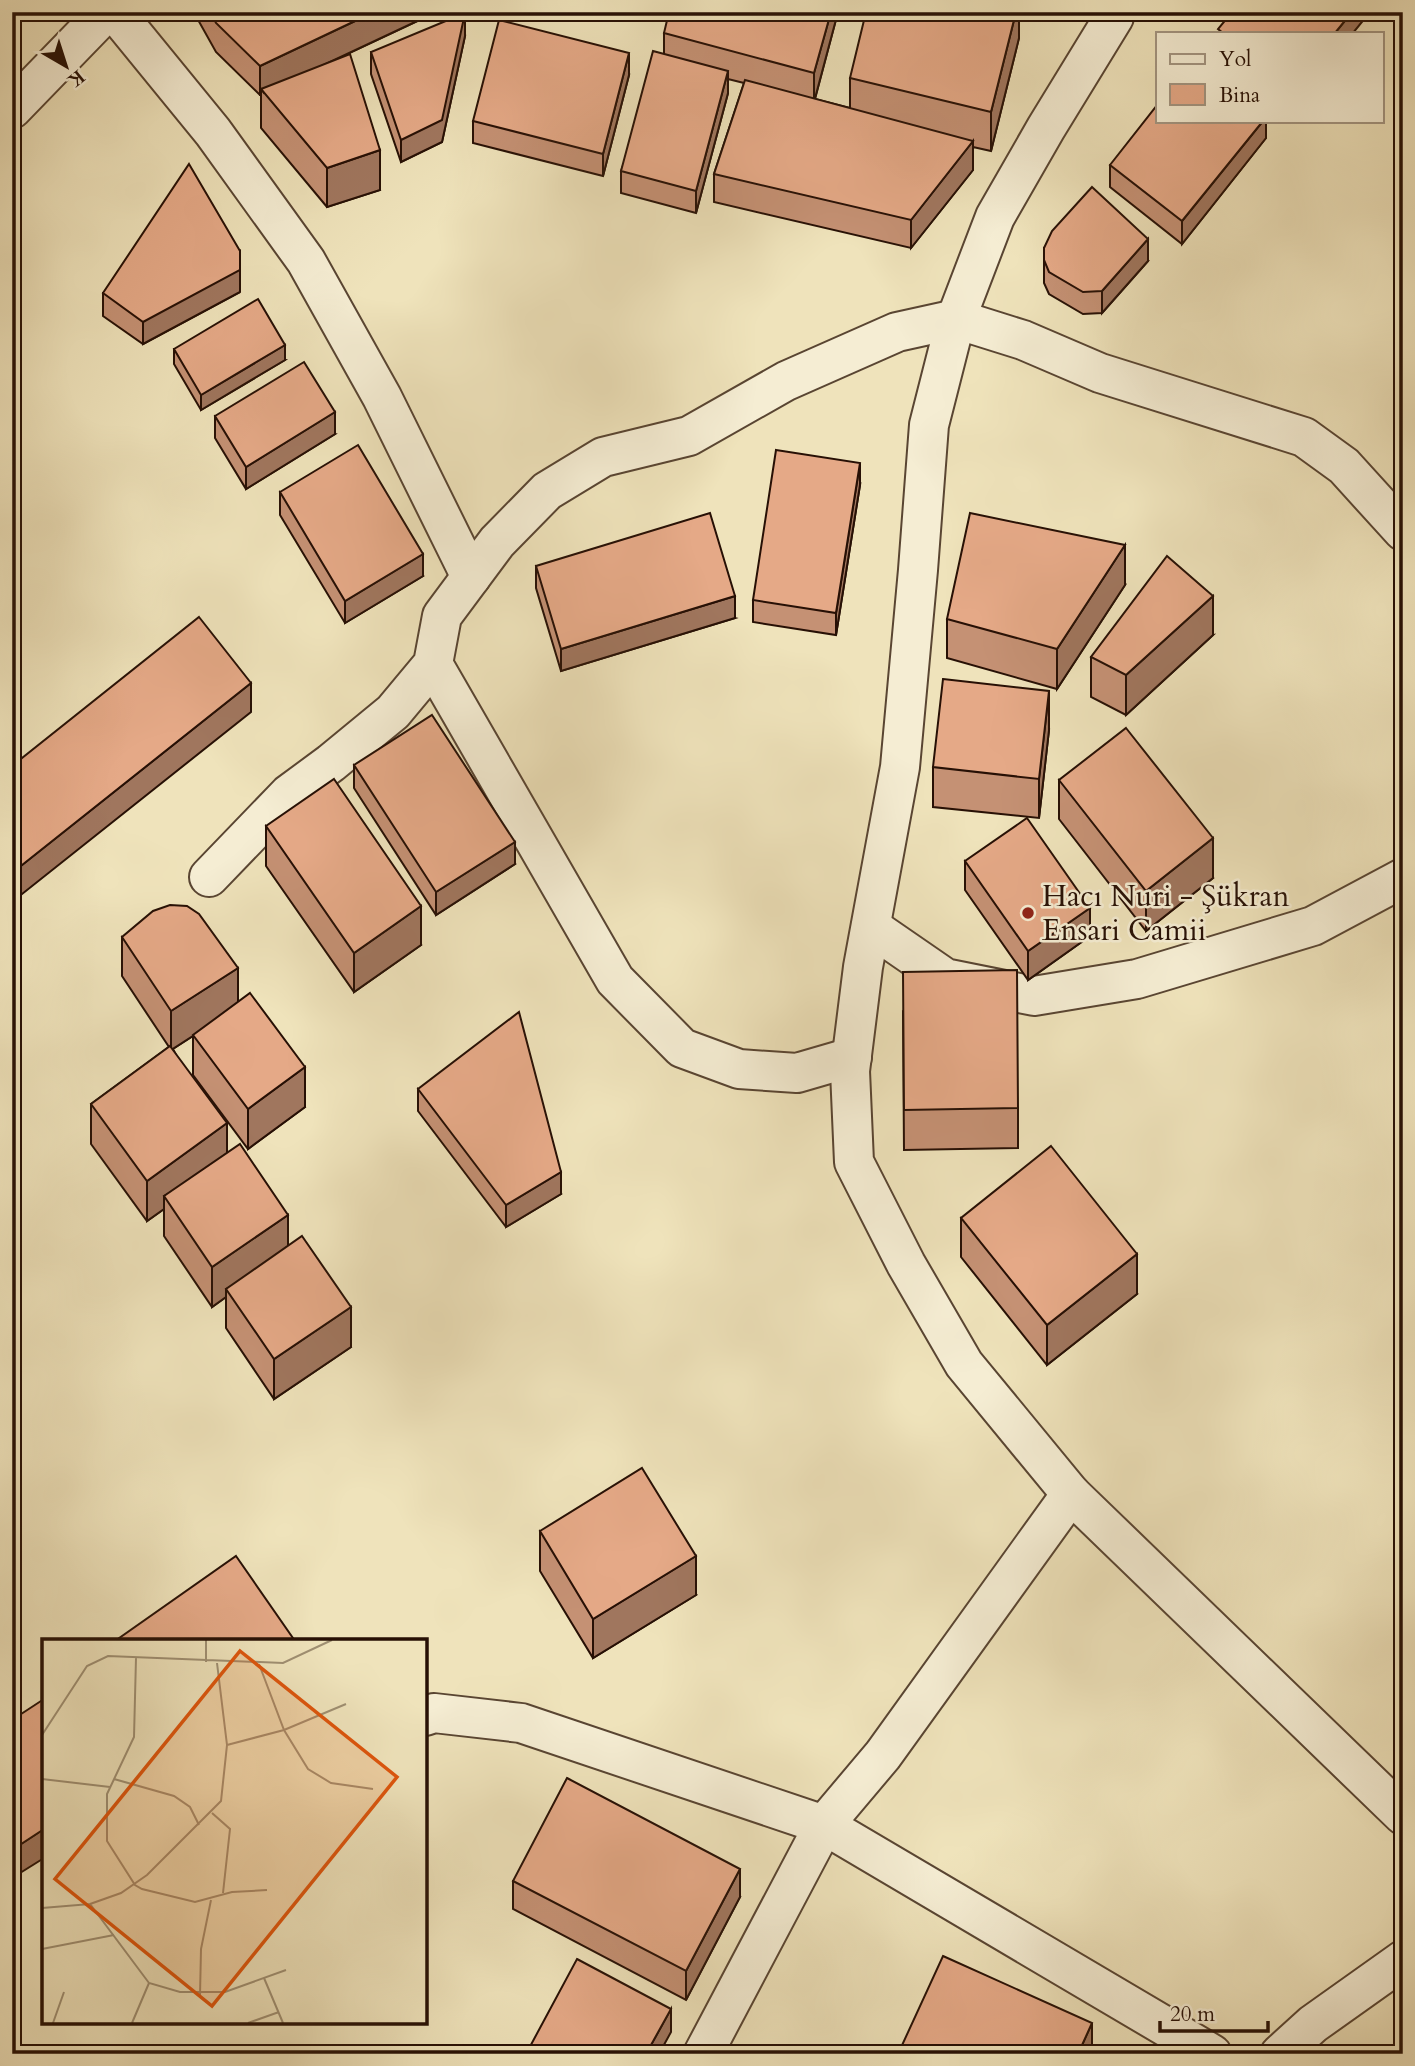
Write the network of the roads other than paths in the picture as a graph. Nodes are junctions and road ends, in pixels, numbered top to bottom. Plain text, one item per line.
1 (106, 12) edge
2 (115, 12) edge
3 (1106, 14) edge
4 (12, 109) edge
5 (956, 319) junction
6 (1403, 531) edge
7 (471, 577) junction
8 (433, 664) junction
9 (209, 877) dead end
10 (1403, 877) edge
11 (871, 927) junction
12 (852, 1057) junction
13 (1071, 1494) junction
14 (427, 1715) edge
15 (1403, 1815) edge
16 (824, 1825) junction
17 (1403, 1960) edge
18 (703, 2054) edge
19 (1212, 2054) edge
20 (1280, 2054) edge

1 - 4 street
2 - 7 street
3 - 5 street
5 - 6 street
5 - 7 street
5 - 11 street
7 - 8 street
8 - 9 street
8 - 12 street
10 - 11 street
11 - 12 street
12 - 13 street
13 - 15 street
13 - 16 street
14 - 16 street
16 - 18 street
16 - 19 street
17 - 20 street

